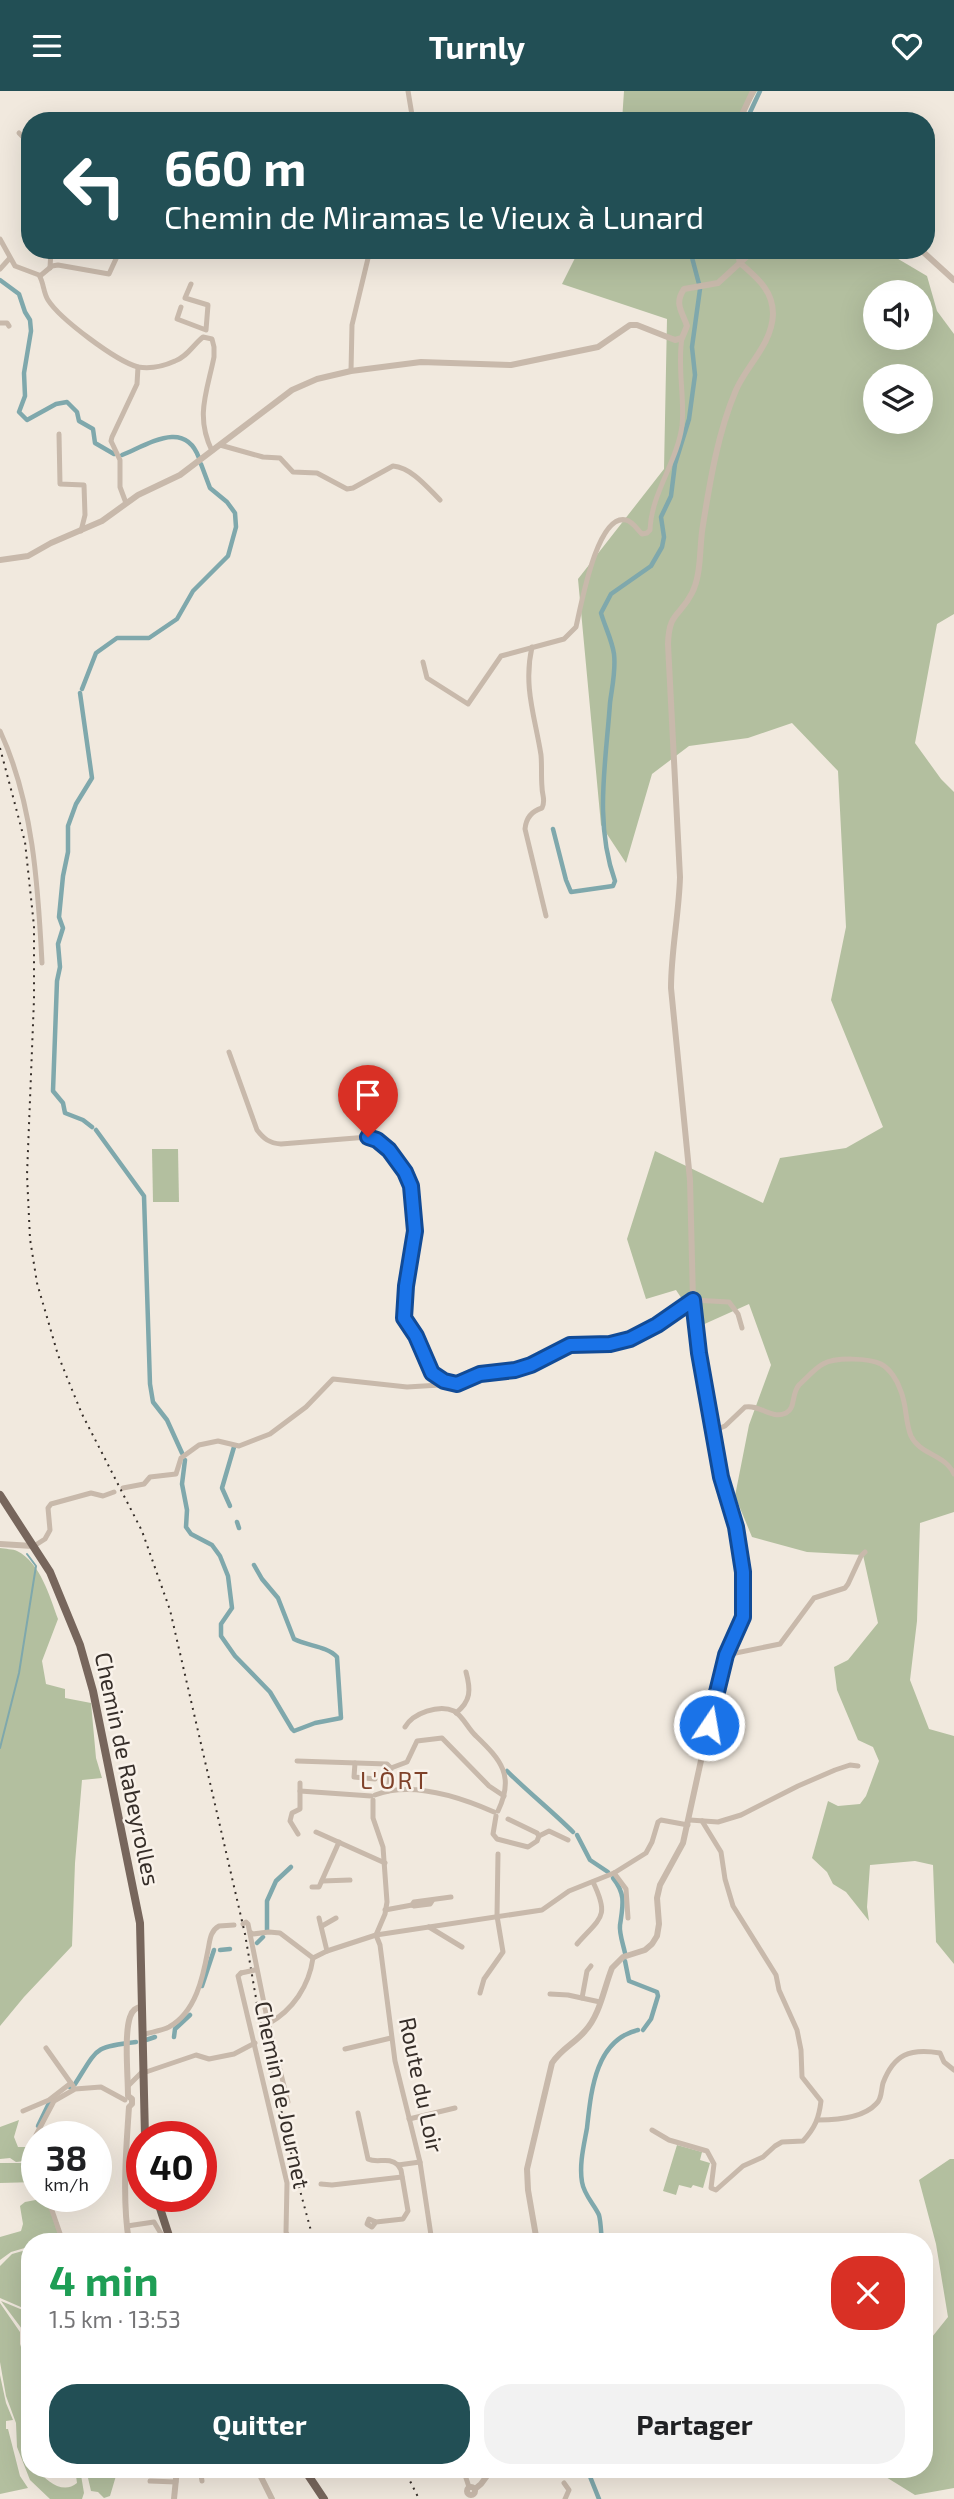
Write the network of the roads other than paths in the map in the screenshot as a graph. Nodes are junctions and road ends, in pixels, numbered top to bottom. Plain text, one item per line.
1 (408, 91) edge
2 (752, 91) edge
3 (412, 112) edge
4 (743, 112) edge
5 (0, 239) edge
6 (9, 259) junction
7 (50, 259) edge
8 (116, 259) edge
9 (368, 259) edge
10 (739, 259) edge
11 (744, 259) edge
12 (931, 259) edge
13 (740, 263) junction
14 (50, 268) junction
15 (0, 269) edge
16 (40, 276) junction
17 (954, 280) edge
18 (191, 284) dead end
19 (181, 307) dead end
20 (0, 323) edge
21 (9, 326) dead end
22 (682, 338) junction
23 (138, 367) junction
24 (351, 371) junction
25 (59, 434) dead end
26 (220, 445) junction
27 (212, 451) junction
28 (440, 500) dead end
29 (126, 503) junction
30 (81, 531) junction
31 (0, 560) edge
32 (532, 647) junction
33 (423, 662) dead end
34 (0, 731) edge
35 (546, 916) dead end
36 (42, 963) dead end
37 (229, 1052) dead end
38 (693, 1300) junction
39 (742, 1328) dead end
40 (450, 1384) junction
41 (713, 1431) junction
42 (954, 1474) edge
43 (123, 1488) dead end
44 (114, 1492) dead end
45 (0, 1496) edge
46 (0, 1544) edge
47 (30, 1546) junction
48 (865, 1552) dead end
49 (58, 1592) junction
50 (726, 1655) junction
51 (466, 1672) dead end
52 (456, 1713) junction
53 (405, 1727) dead end
54 (297, 1761) dead end
55 (355, 1763) junction
56 (858, 1766) dead end
57 (391, 1768) junction
58 (375, 1779) dead end
59 (300, 1783) dead end
60 (300, 1791) junction
61 (388, 1791) junction
62 (504, 1796) junction
63 (373, 1797) junction
64 (496, 1813) junction
65 (508, 1819) dead end
66 (702, 1821) junction
67 (689, 1823) junction
68 (316, 1832) dead end
69 (298, 1834) dead end
70 (539, 1836) junction
71 (568, 1840) dead end
72 (339, 1842) junction
73 (498, 1854) dead end
74 (385, 1863) junction
75 (614, 1873) junction
76 (350, 1880) dead end
77 (322, 1881) junction
78 (593, 1882) junction
79 (312, 1887) dead end
80 (452, 1897) dead end
81 (385, 1910) junction
82 (497, 1916) junction
83 (319, 1918) dead end
84 (336, 1918) dead end
85 (628, 1918) dead end
86 (243, 1924) dead end
87 (234, 1925) dead end
88 (322, 1926) junction
89 (429, 1927) junction
90 (250, 1932) junction
91 (376, 1935) junction
92 (578, 1944) dead end
93 (462, 1947) dead end
94 (327, 1951) junction
95 (313, 1958) junction
96 (591, 1966) dead end
97 (256, 1969) junction
98 (480, 1993) dead end
99 (550, 1994) dead end
100 (582, 1998) junction
101 (600, 2002) junction
102 (142, 2006) junction
103 (268, 2024) junction
104 (142, 2035) junction
105 (391, 2038) junction
106 (255, 2043) junction
107 (46, 2048) dead end
108 (345, 2049) dead end
109 (954, 2070) edge
110 (143, 2072) junction
111 (73, 2086) junction
112 (128, 2086) junction
113 (127, 2101) junction
114 (288, 2102) dead end
115 (455, 2108) dead end
116 (23, 2111) dead end
117 (358, 2113) dead end
118 (409, 2119) junction
119 (818, 2120) junction
120 (43, 2121) edge
121 (145, 2121) edge
122 (652, 2130) dead end
123 (420, 2162) junction
124 (398, 2165) junction
125 (402, 2177) junction
126 (321, 2184) dead end
127 (53, 2212) edge
128 (161, 2212) edge
129 (376, 2222) dead end
130 (127, 2226) junction
131 (60, 2233) edge
132 (128, 2233) edge
133 (161, 2233) edge
134 (168, 2233) edge
135 (286, 2233) edge
136 (431, 2233) edge
137 (535, 2233) edge
138 (176, 2478) edge
139 (202, 2478) edge
140 (262, 2478) edge
141 (310, 2478) edge
142 (485, 2478) edge
143 (150, 2481) dead end
144 (202, 2481) dead end
145 (176, 2482) junction
146 (564, 2483) dead end
147 (471, 2492) edge
148 (174, 2499) edge
149 (272, 2499) edge
150 (324, 2499) edge
151 (565, 2499) edge

1 - 3 street
2 - 4 street
5 - 6 street
6 - 15 street
6 - 16 street
7 - 14 street
8 - 14 street
9 - 24 street
10 - 13 street
11 - 13 street
12 - 17 street
13 - 22 street
13 - 38 street
14 - 16 street
16 - 23 street
18 - 19 street
20 - 21 street
22 - 24 street
22 - 32 street
23 - 27 street
23 - 29 street
24 - 26 street
25 - 30 street
26 - 27 street
26 - 28 street
27 - 29 street
29 - 30 street
30 - 31 street
32 - 33 street
32 - 35 street
34 - 36 street
37 - 40 street
38 - 39 street
38 - 40 street
38 - 41 street
40 - 43 street
41 - 42 street
41 - 50 street
44 - 47 street
45 - 47 main road, Chemin de Rabeyrolles
45 - 47 main road, Chemin de Rabeyrolles
46 - 47 street
47 - 49 main road, Chemin de Rabeyrolles
47 - 49 main road, Chemin de Rabeyrolles
48 - 50 street
49 - 102 main road, Chemin de Rabeyrolles
50 - 67 street
51 - 52 street
52 - 53 street
52 - 62 street
54 - 55 street
55 - 57 street
55 - 58 street
56 - 66 street
57 - 61 street
57 - 62 street
59 - 60 street
60 - 63 street
60 - 69 street
61 - 63 street
61 - 64 street
62 - 64 street
63 - 74 street
64 - 70 street
65 - 70 street
66 - 67 street
66 - 119 street
67 - 75 street
67 - 101 street
68 - 72 street
70 - 71 street
72 - 74 street
72 - 77 street
73 - 82 street
74 - 81 street
75 - 78 street
75 - 85 street
76 - 77 street
77 - 79 street
78 - 82 street
78 - 92 street
80 - 81 street
81 - 91 street
82 - 89 street
82 - 98 street
83 - 88 street
84 - 88 street
86 - 90 street
87 - 104 street
88 - 94 street
89 - 91 street
89 - 93 street
90 - 95 street
90 - 97 street, Chemin de Journet
91 - 94 street
91 - 105 street, Route du Loir
94 - 95 street
95 - 103 street, Chemin de Journet
96 - 100 street
97 - 103 street, Chemin de Journet
97 - 106 street, Chemin de Journet, bridge
99 - 100 street
100 - 101 street
101 - 137 street
102 - 104 main road, Chemin de Rabeyrolles
102 - 112 street
103 - 114 street, Chemin de Journet
104 - 110 main road, Chemin de Rabeyrolles
105 - 108 street
105 - 118 street, Route du Loir
106 - 110 street
106 - 135 street, Chemin de Journet
107 - 111 street
109 - 119 street
110 - 112 street
110 - 121 main road, Chemin de Rabeyrolles
111 - 113 street
111 - 116 street
111 - 120 street
112 - 113 street
113 - 130 street
115 - 118 street
117 - 124 street
118 - 123 street, Route du Loir
119 - 122 street
123 - 124 street
123 - 136 street, Route du Loir
124 - 125 street
125 - 126 street
125 - 129 street
127 - 131 street
128 - 134 main road
130 - 132 street
130 - 133 street
138 - 145 street
139 - 144 street
140 - 149 street
141 - 150 main road
142 - 147 street
143 - 145 street
145 - 148 street
146 - 151 street

